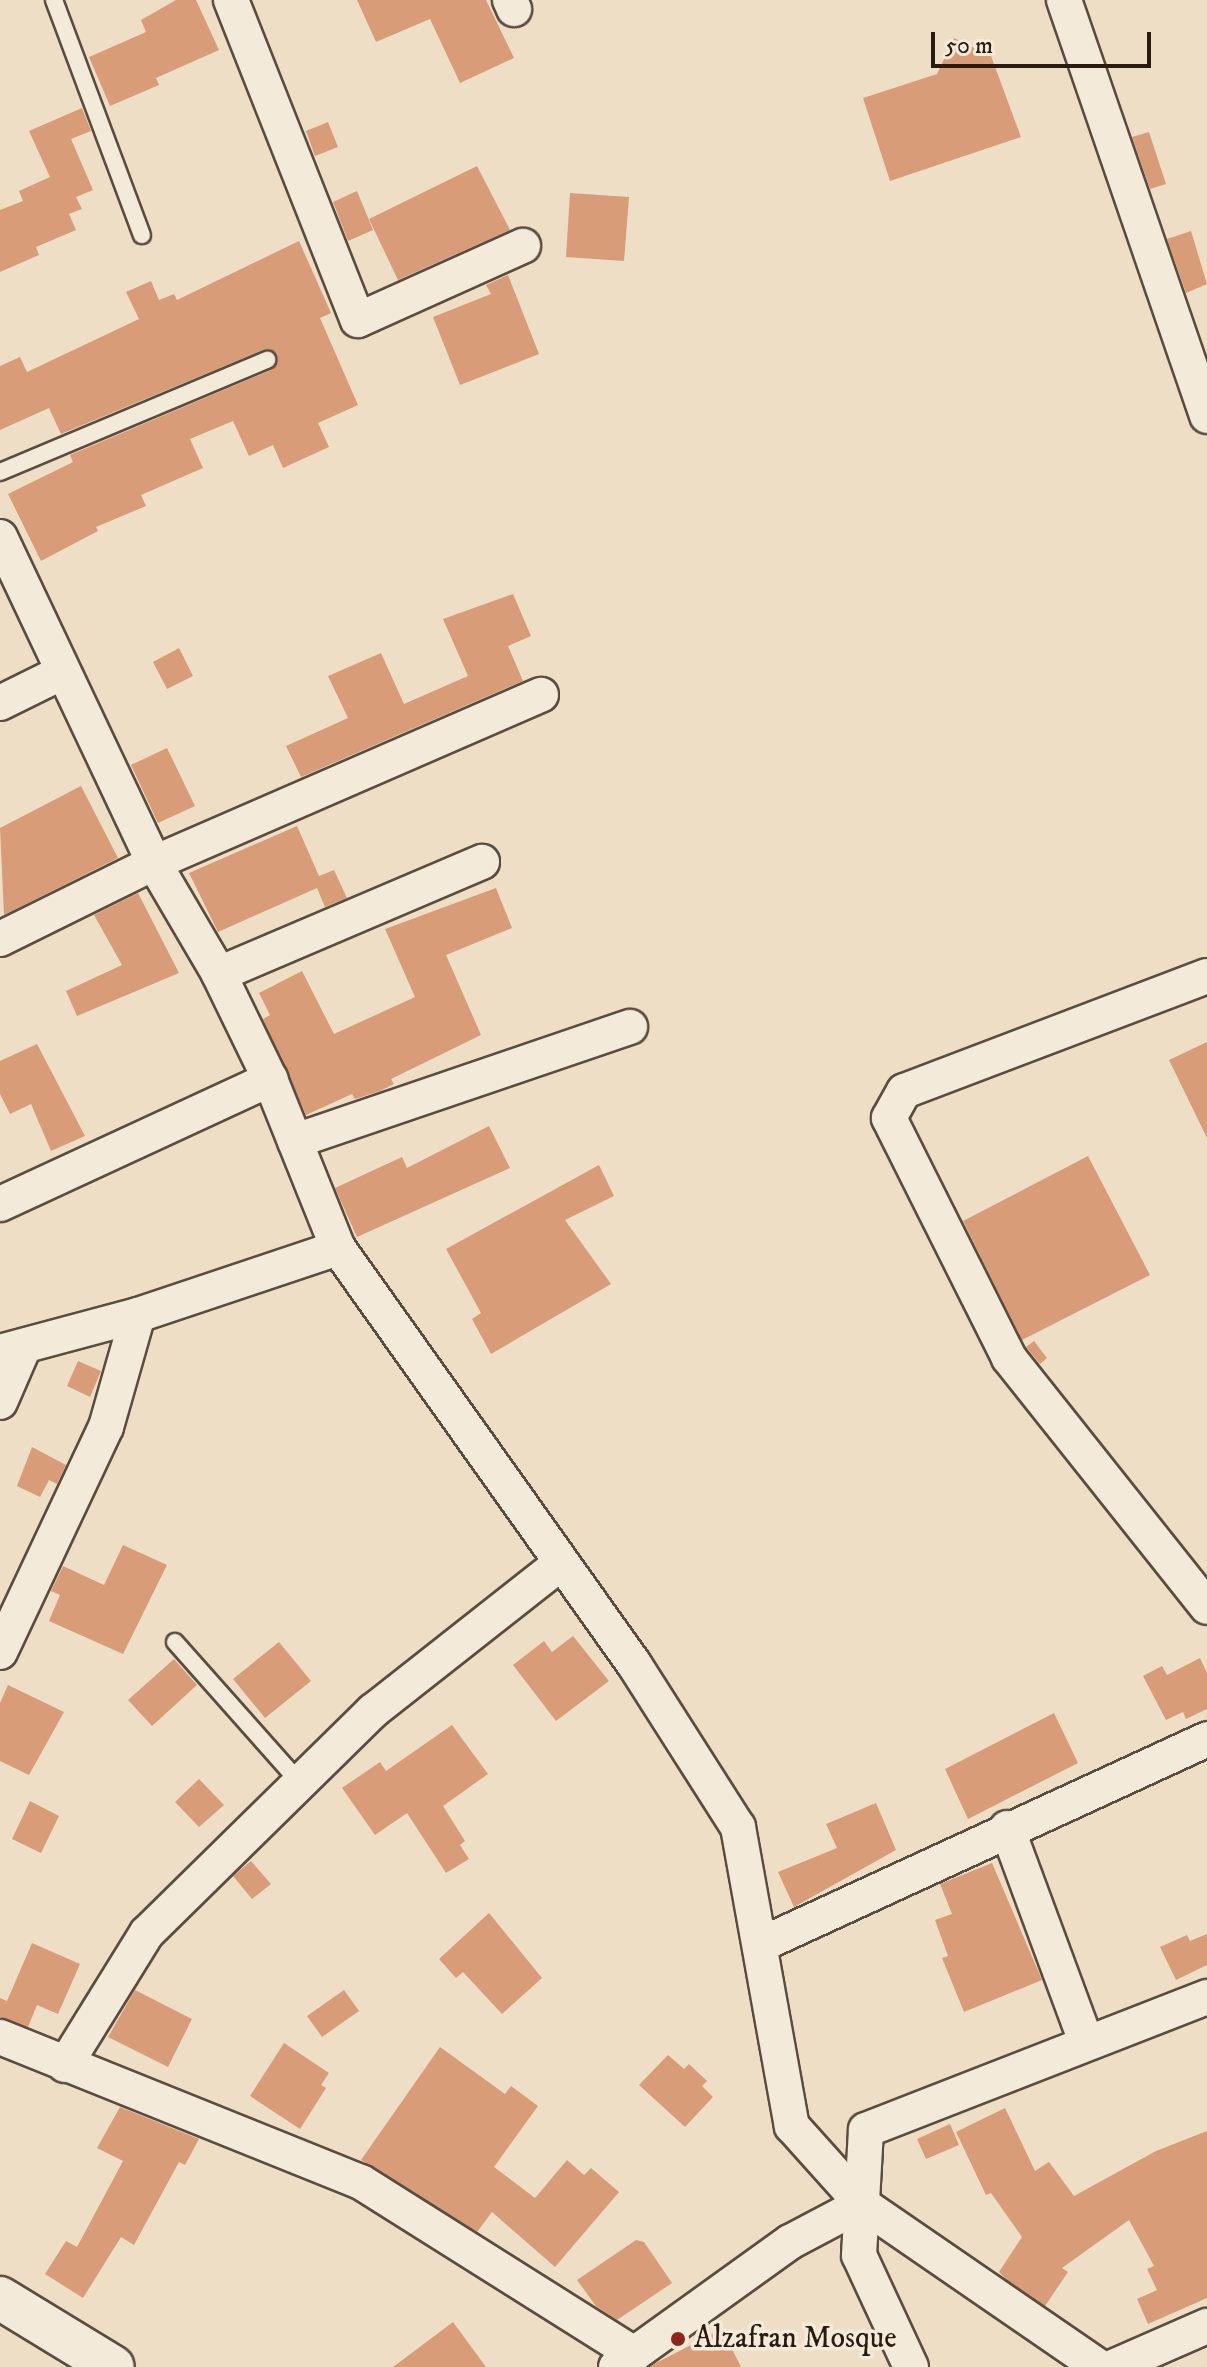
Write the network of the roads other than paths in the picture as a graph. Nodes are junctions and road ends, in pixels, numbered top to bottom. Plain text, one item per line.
1 (54, 0) edge
2 (231, 0) edge
3 (1064, 0) edge
4 (142, 235) dead end
5 (523, 246) dead end
6 (267, 360) dead end
7 (1207, 416) edge
8 (0, 472) edge
9 (0, 537) edge
10 (63, 672) junction
11 (541, 695) dead end
12 (0, 703) edge
13 (482, 862) dead end
14 (154, 863) junction
15 (0, 939) edge
16 (219, 974) junction
17 (1207, 976) edge
18 (630, 1027) dead end
19 (270, 1079) junction
20 (295, 1141) junction
21 (0, 1204) edge
22 (338, 1248) junction
23 (138, 1315) junction
24 (12, 1350) edge
25 (0, 1402) edge
26 (561, 1563) junction
27 (1207, 1607) edge
28 (175, 1642) dead end
29 (0, 1652) edge
30 (1207, 1739) edge
31 (300, 1783) junction
32 (1007, 1828) junction
33 (762, 1944) junction
34 (1207, 1997) edge
35 (0, 2037) edge
36 (1086, 2042) junction
37 (65, 2065) junction
38 (862, 2204) junction
39 (0, 2298) edge
40 (1207, 2326) edge
41 (625, 2360) edge
42 (109, 2366) edge
43 (911, 2367) edge
44 (1099, 2367) edge
45 (1113, 2367) edge

1 - 4 lane
2 - 5 street
3 - 7 street
6 - 8 lane
9 - 10 street
10 - 12 street
10 - 14 street
11 - 14 street
13 - 16 street
14 - 15 street
14 - 16 street
16 - 19 street
17 - 27 street
18 - 20 street
19 - 20 street
19 - 21 street
20 - 22 street
22 - 23 street
22 - 26 street
23 - 24 street
23 - 29 street
24 - 25 street
26 - 31 street
26 - 33 street
28 - 31 lane
30 - 32 street
31 - 37 street
32 - 33 street
32 - 36 street
33 - 38 street
34 - 36 street
35 - 37 street
36 - 38 street
37 - 41 street
38 - 41 street
38 - 43 street
38 - 44 street
39 - 42 street
40 - 45 street

